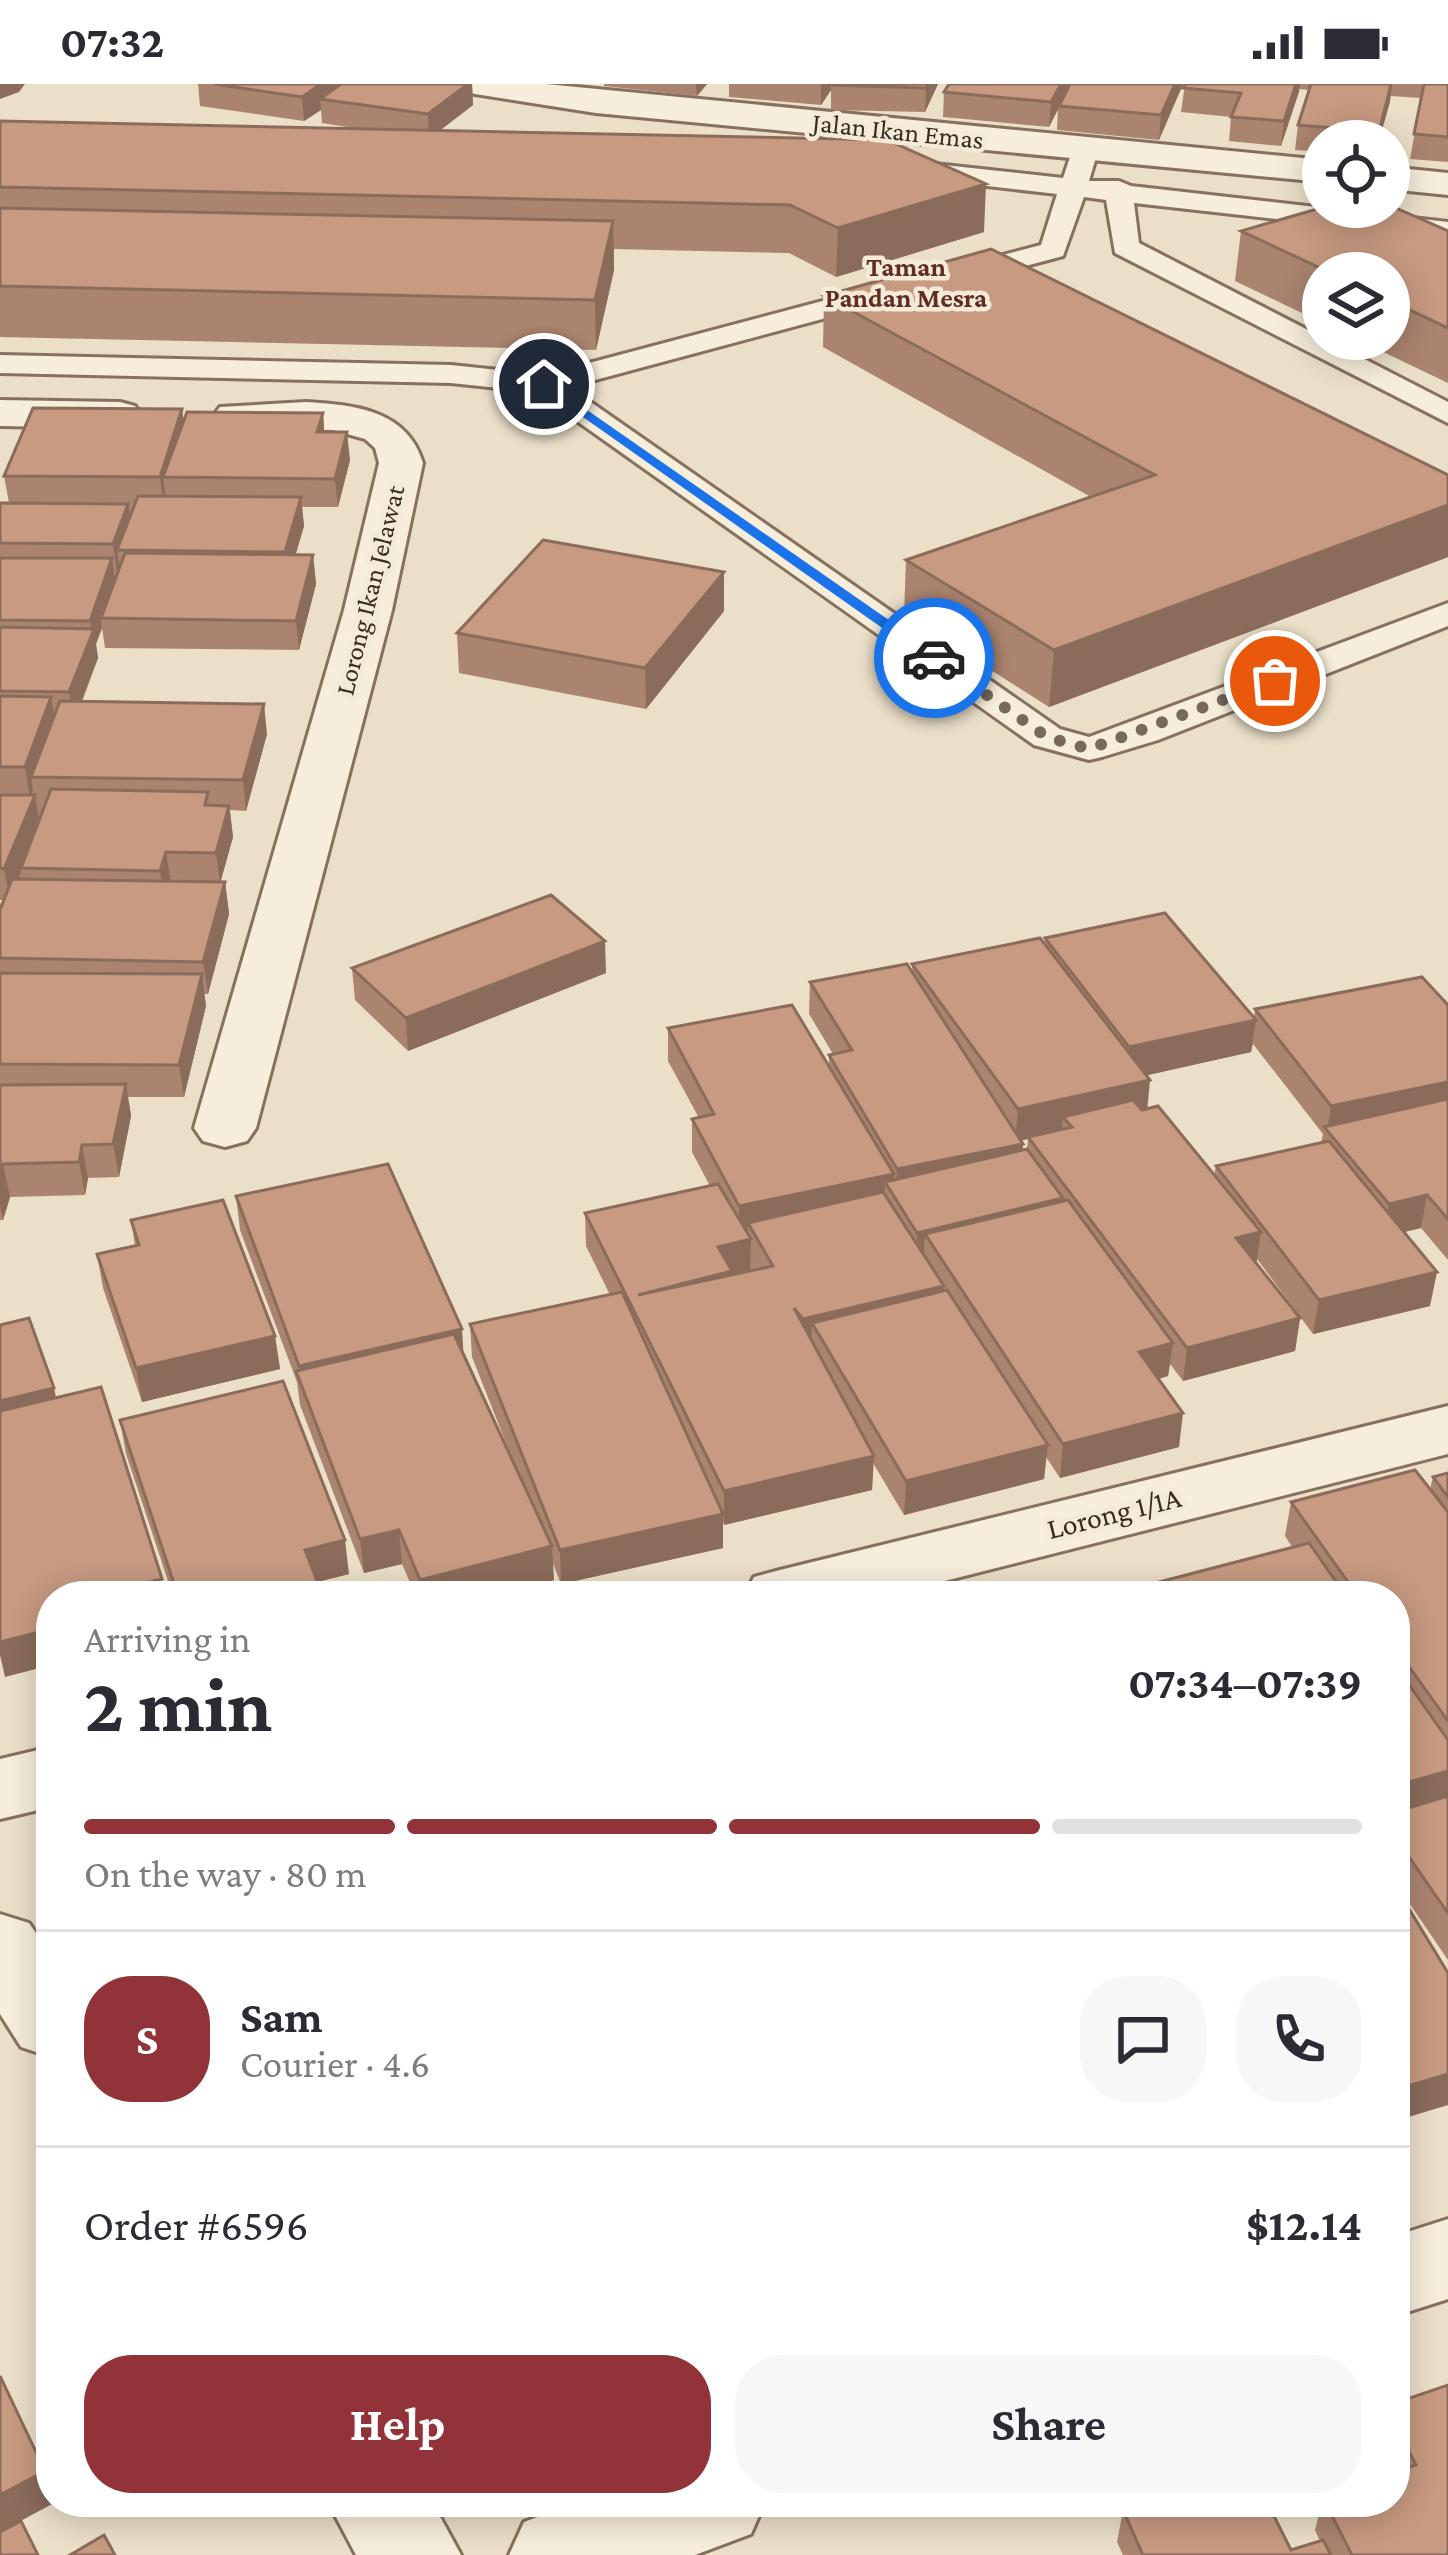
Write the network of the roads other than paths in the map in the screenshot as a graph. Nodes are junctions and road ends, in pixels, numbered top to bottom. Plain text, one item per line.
1 (475, 84) edge
2 (862, 164) edge
3 (1080, 167) junction
4 (1302, 172) edge
5 (1410, 180) edge
6 (1448, 184) edge
7 (1119, 189) junction
8 (1448, 230) edge
9 (3, 368) edge
10 (544, 384) junction
11 (0, 413) edge
12 (1448, 414) edge
13 (1448, 614) edge
14 (225, 1128) dead end
15 (1448, 1430) edge
16 (840, 1581) edge
17 (36, 1781) edge
18 (0, 1790) edge
19 (0, 1947) edge
20 (36, 2000) edge
21 (1448, 2259) edge
22 (1410, 2271) edge
23 (386, 2517) edge
24 (672, 2517) edge
25 (412, 2555) edge
26 (558, 2555) edge

1 - 3 street, Jalan Ikan Emas
2 - 3 lane
3 - 4 street, Jalan Ikan Emas
3 - 7 lane
3 - 10 lane
5 - 6 street
7 - 8 lane
7 - 12 lane
9 - 10 lane
10 - 13 lane
11 - 14 street, Lorong Ikan Jelawat
15 - 16 street, Lorong 1/1A
17 - 18 street
19 - 20 street
21 - 22 street
23 - 25 street
24 - 26 street

